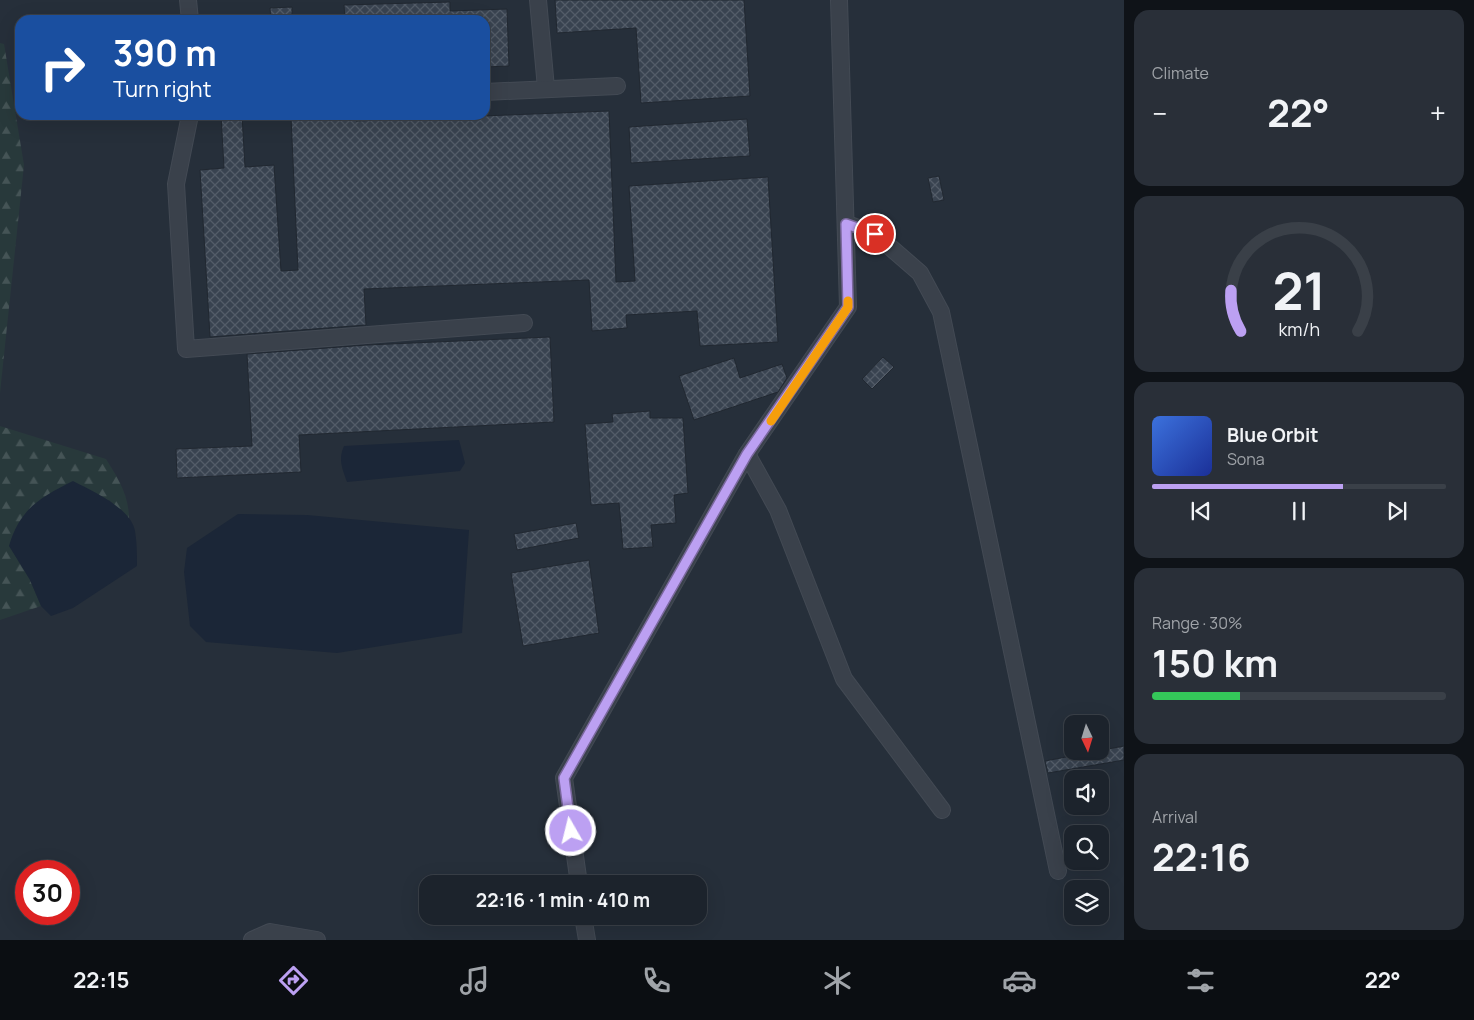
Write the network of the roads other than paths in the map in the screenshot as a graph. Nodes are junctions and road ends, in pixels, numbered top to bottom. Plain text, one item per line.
1 (188, 0) edge
2 (538, 0) edge
3 (839, 0) edge
4 (190, 15) edge
5 (617, 86) dead end
6 (546, 88) junction
7 (490, 92) edge
8 (189, 120) edge
9 (846, 224) junction
10 (524, 323) dead end
11 (747, 454) junction
12 (942, 810) dead end
13 (1058, 871) dead end
14 (578, 875) edge
15 (584, 925) edge
16 (271, 936) edge
17 (252, 940) edge
18 (317, 940) edge
19 (586, 940) edge

1 - 4 street
2 - 6 street
3 - 9 street
5 - 6 street
6 - 7 street
8 - 10 street
9 - 11 street
9 - 13 street
11 - 12 street
11 - 14 street
15 - 19 street
16 - 17 street
16 - 18 street

